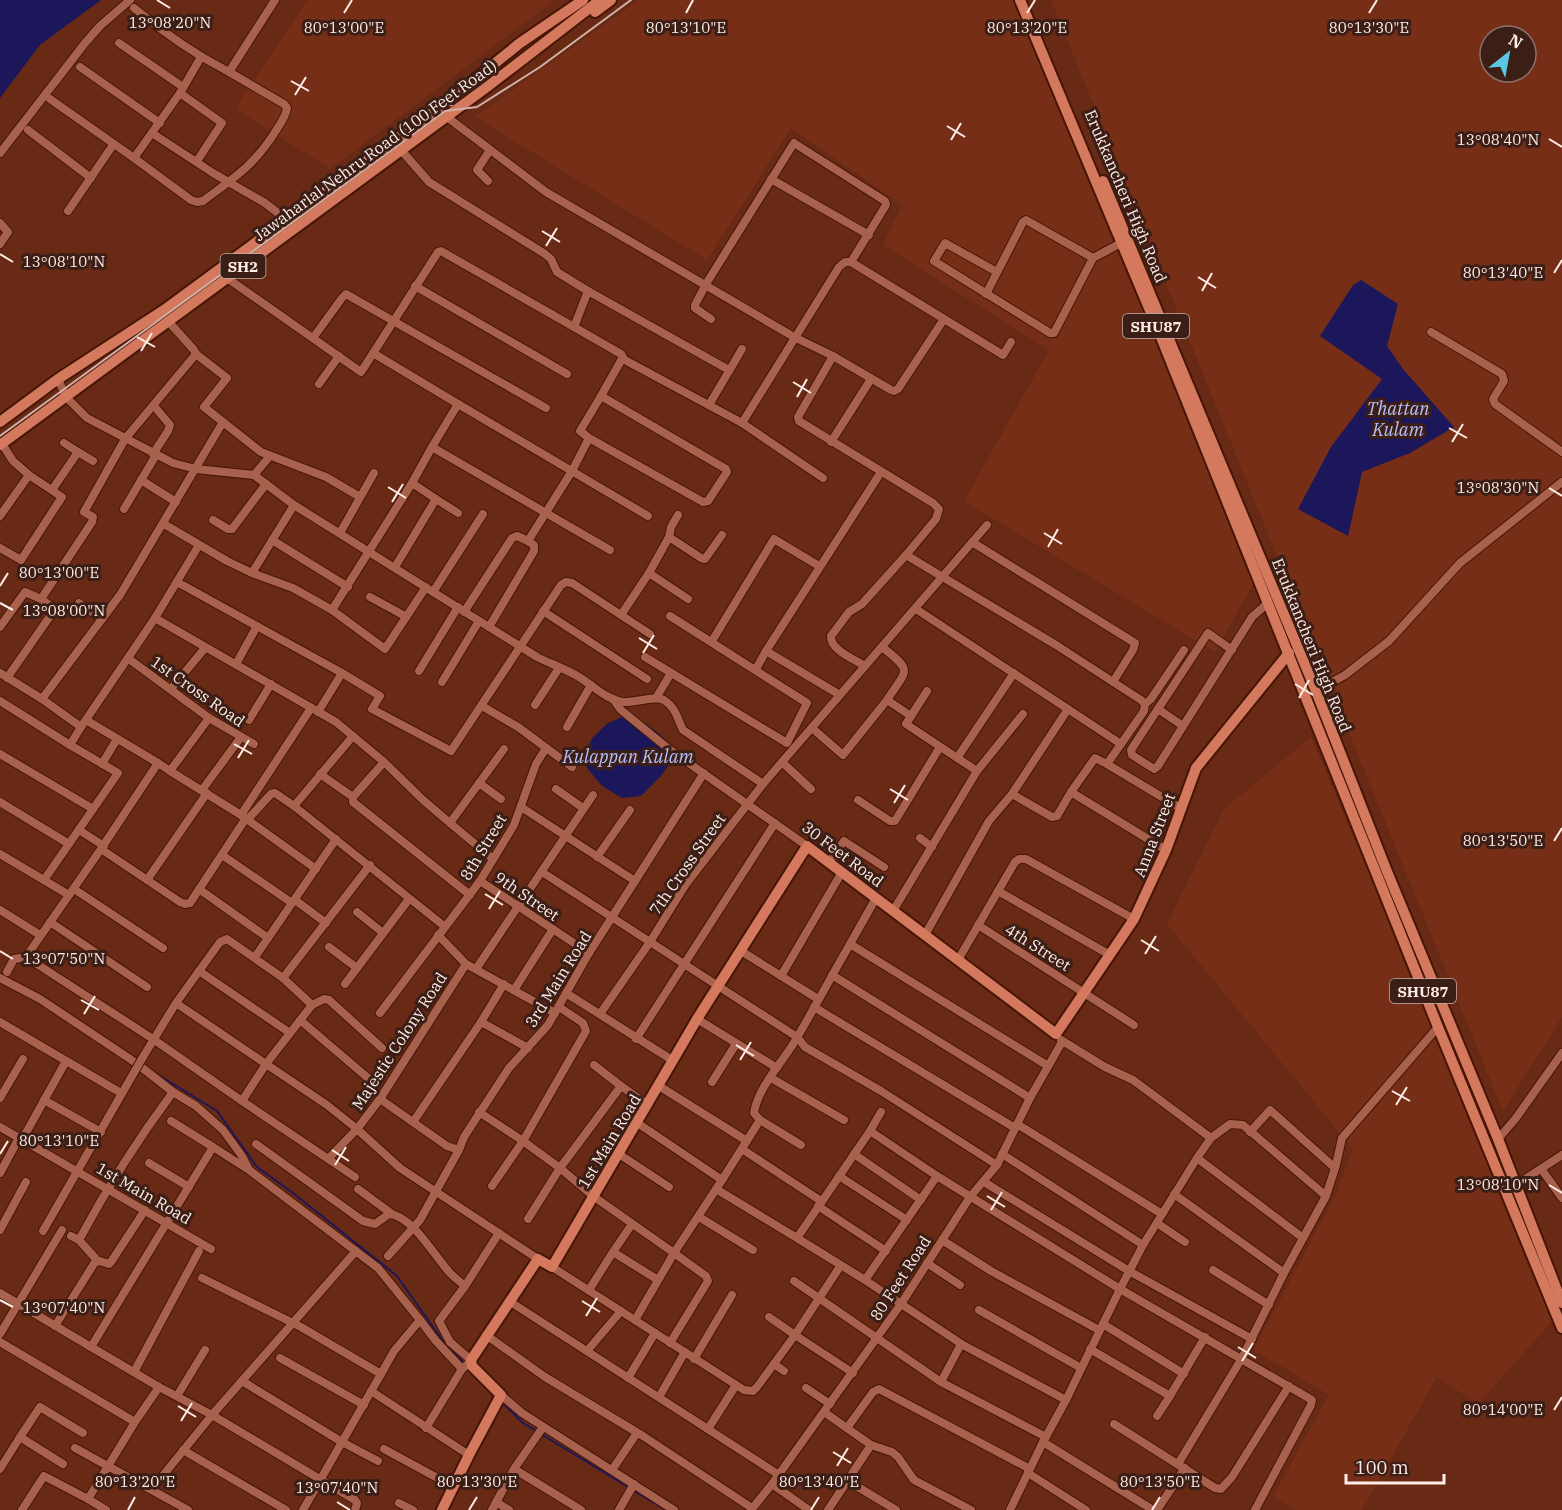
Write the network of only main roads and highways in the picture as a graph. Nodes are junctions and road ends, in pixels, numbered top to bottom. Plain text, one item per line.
1 (583, 0) edge
2 (600, 0) edge
3 (611, 0) edge
4 (1020, 0) edge
5 (1028, 0) edge
6 (571, 10) edge
7 (565, 27) junction
8 (1, 420) edge
9 (1, 444) edge
10 (1289, 653) junction
11 (807, 846) joint
12 (1059, 1038) joint
13 (1523, 1219) junction
14 (1562, 1303) edge
15 (1562, 1328) edge
16 (442, 1510) edge

1 - 6 main road, SH2
2 - 6 main road, SH2
3 - 7 main road
4 - 10 main road, SHU87
5 - 13 main road, Erukkancheri High Road / SHU87
6 - 7 main road, SH2
6 - 8 main road, Jawaharlal Nehru Road (100 Feet Road) / SH2
7 - 9 main road, Jawaharlal Nehru Road (100 Feet Road) / SH2
10 - 12 main road, Anna Street
10 - 13 main road, SHU87
11 - 12 main road, 30 Feet Road
11 - 16 main road, 1st Main Road
13 - 14 main road, Erukkancheri High Road / SHU87
13 - 15 main road, SHU87

